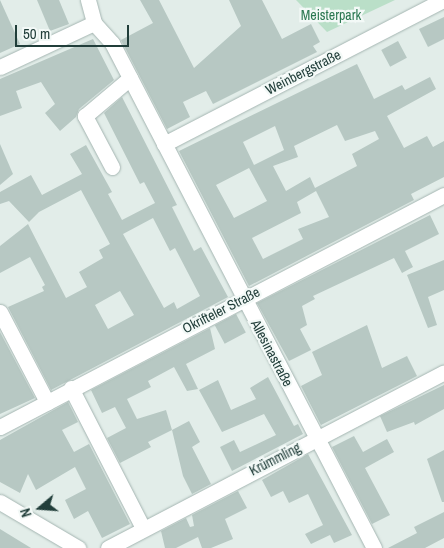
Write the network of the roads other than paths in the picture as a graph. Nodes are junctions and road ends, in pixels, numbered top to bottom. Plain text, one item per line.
1 (88, 0) edge
2 (443, 0) edge
3 (94, 24) junction
4 (0, 67) edge
5 (130, 78) junction
6 (164, 144) junction
7 (112, 167) dead end
8 (444, 195) edge
9 (243, 298) junction
10 (0, 312) edge
11 (444, 372) edge
12 (71, 388) junction
13 (47, 402) junction
14 (0, 427) edge
15 (316, 438) junction
16 (0, 502) edge
17 (143, 528) junction
18 (78, 548) edge
19 (108, 548) edge
20 (374, 548) edge

1 - 3 street, Allesinastraße
2 - 6 street, Weinbergstraße
3 - 4 street
3 - 5 street, Allesinastraße
5 - 6 street, Allesinastraße
5 - 7 street
6 - 9 street, Allesinastraße
8 - 9 street, Okrifteler Straße
9 - 12 street, Okrifteler Straße
9 - 15 street, Allesinastraße
10 - 13 street
11 - 15 street, Krümmling
12 - 13 street, Okrifteler Straße
12 - 17 street
13 - 14 street, Okrifteler Straße
15 - 17 street, Krümmling
15 - 20 street, Allesinastraße
16 - 18 street
17 - 19 street, Krümmling

